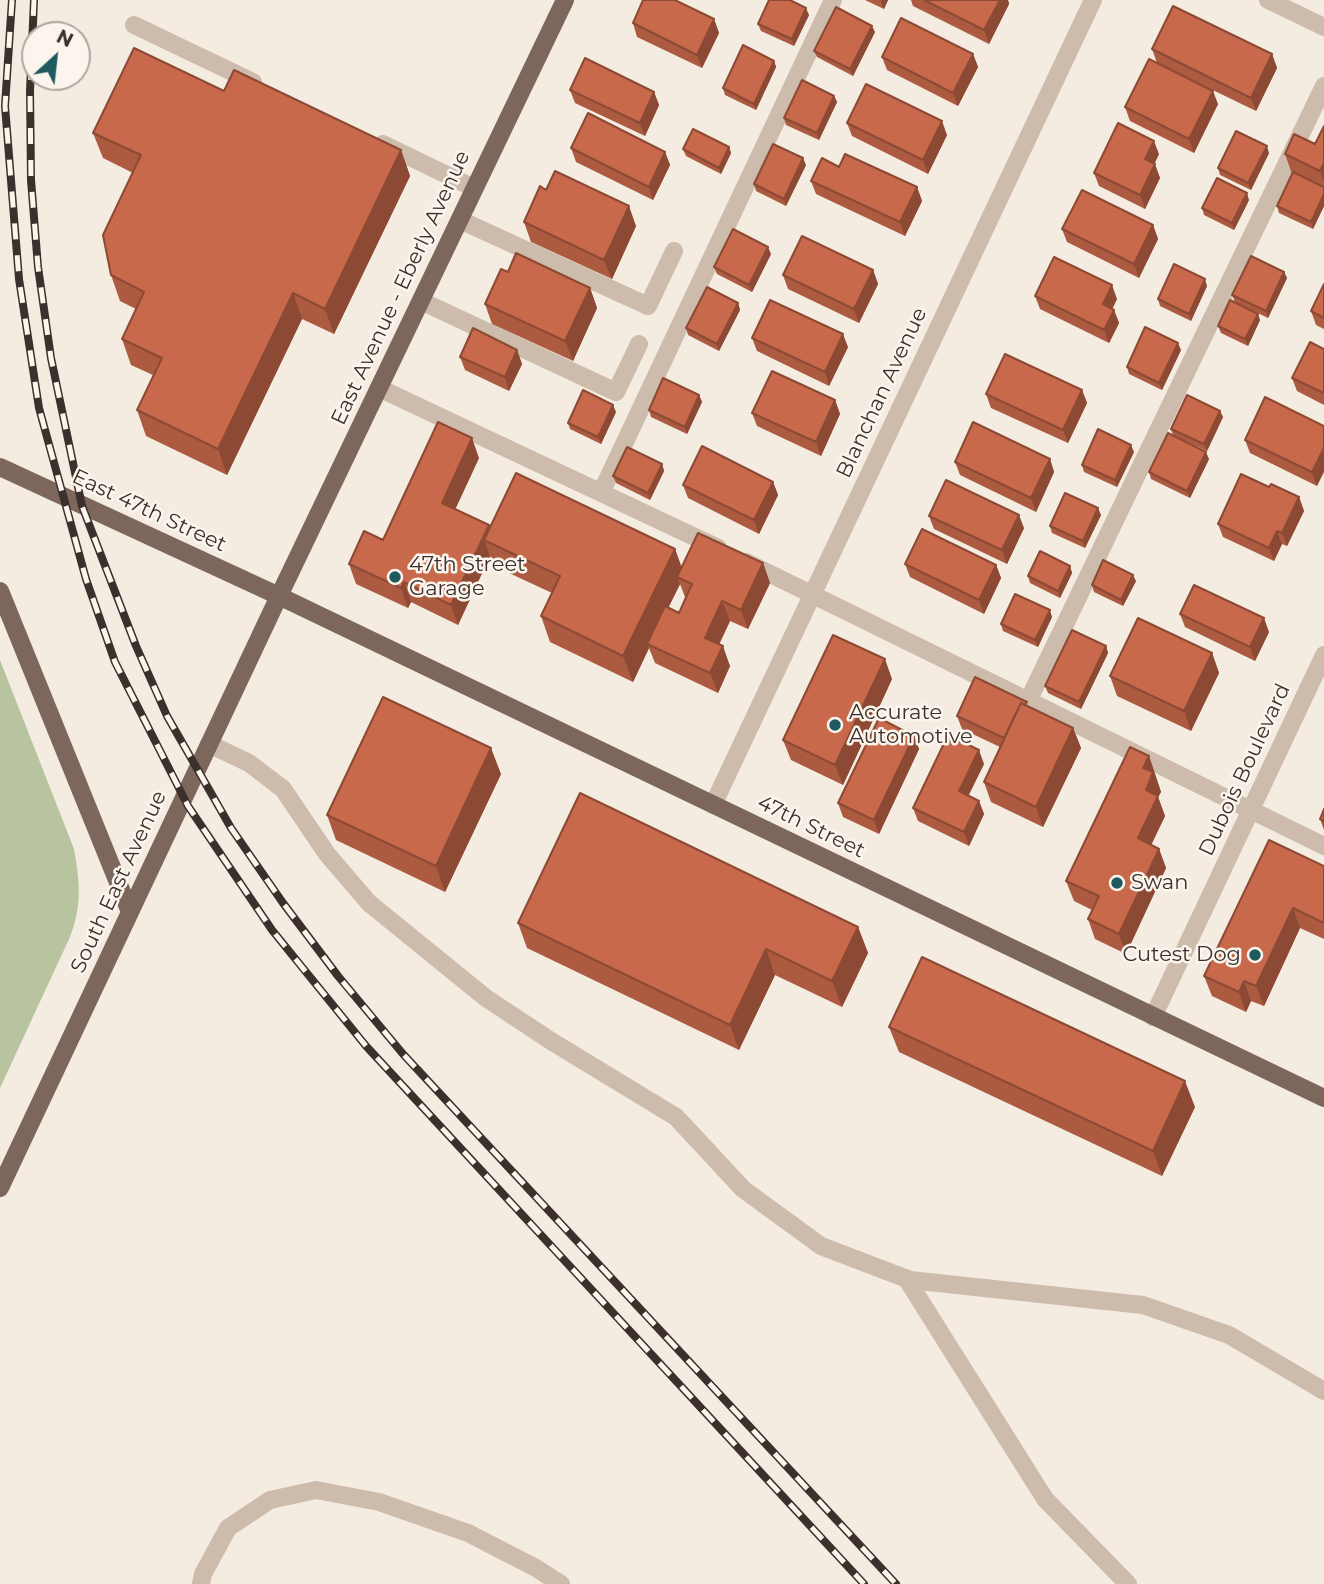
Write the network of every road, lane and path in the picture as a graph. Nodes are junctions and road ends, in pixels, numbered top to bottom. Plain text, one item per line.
1 (565, 0) edge
2 (833, 0) edge
3 (1093, 0) edge
4 (1268, 0) edge
5 (134, 25) dead end
6 (1324, 27) edge
7 (1324, 86) edge
8 (273, 92) edge
9 (373, 139) edge
10 (474, 188) junction
11 (460, 220) junction
12 (674, 251) dead end
13 (421, 301) junction
14 (639, 344) dead end
15 (379, 388) junction
16 (0, 467) edge
17 (601, 493) junction
18 (0, 590) edge
19 (813, 593) junction
20 (279, 596) junction
21 (1324, 655) edge
22 (1029, 699) junction
23 (209, 744) junction
24 (713, 805) junction
25 (1251, 809) junction
26 (1324, 846) edge
27 (130, 912) junction
28 (1153, 1017) junction
29 (1324, 1098) edge
30 (0, 1188) edge
31 (906, 1278) junction
32 (1324, 1391) edge
33 (201, 1584) edge
34 (561, 1584) edge
35 (1128, 1584) edge

1 - 10 main road, East Avenue - Eberly Avenue
2 - 17 street
3 - 19 street, Blanchan Avenue
4 - 6 street
5 - 8 street
7 - 22 street
9 - 10 street
10 - 11 main road, East Avenue - Eberly Avenue
11 - 12 street
11 - 13 main road, East Avenue - Eberly Avenue
13 - 14 street
13 - 15 main road, East Avenue - Eberly Avenue
15 - 17 street
15 - 20 main road, East Avenue - Eberly Avenue
16 - 20 main road, East 47th Street
17 - 19 street
18 - 27 main road
19 - 22 street
19 - 24 street, Blanchan Avenue
20 - 23 main road, South East Avenue
20 - 24 main road, 47th Street
21 - 25 street, Dubois Boulevard
22 - 25 street
23 - 27 main road, South East Avenue
23 - 31 street
24 - 28 main road, 47th Street
25 - 26 street
25 - 28 street, Dubois Boulevard
27 - 30 main road, South East Avenue
28 - 29 main road, 47th Street
31 - 32 street
31 - 35 street
33 - 34 street

